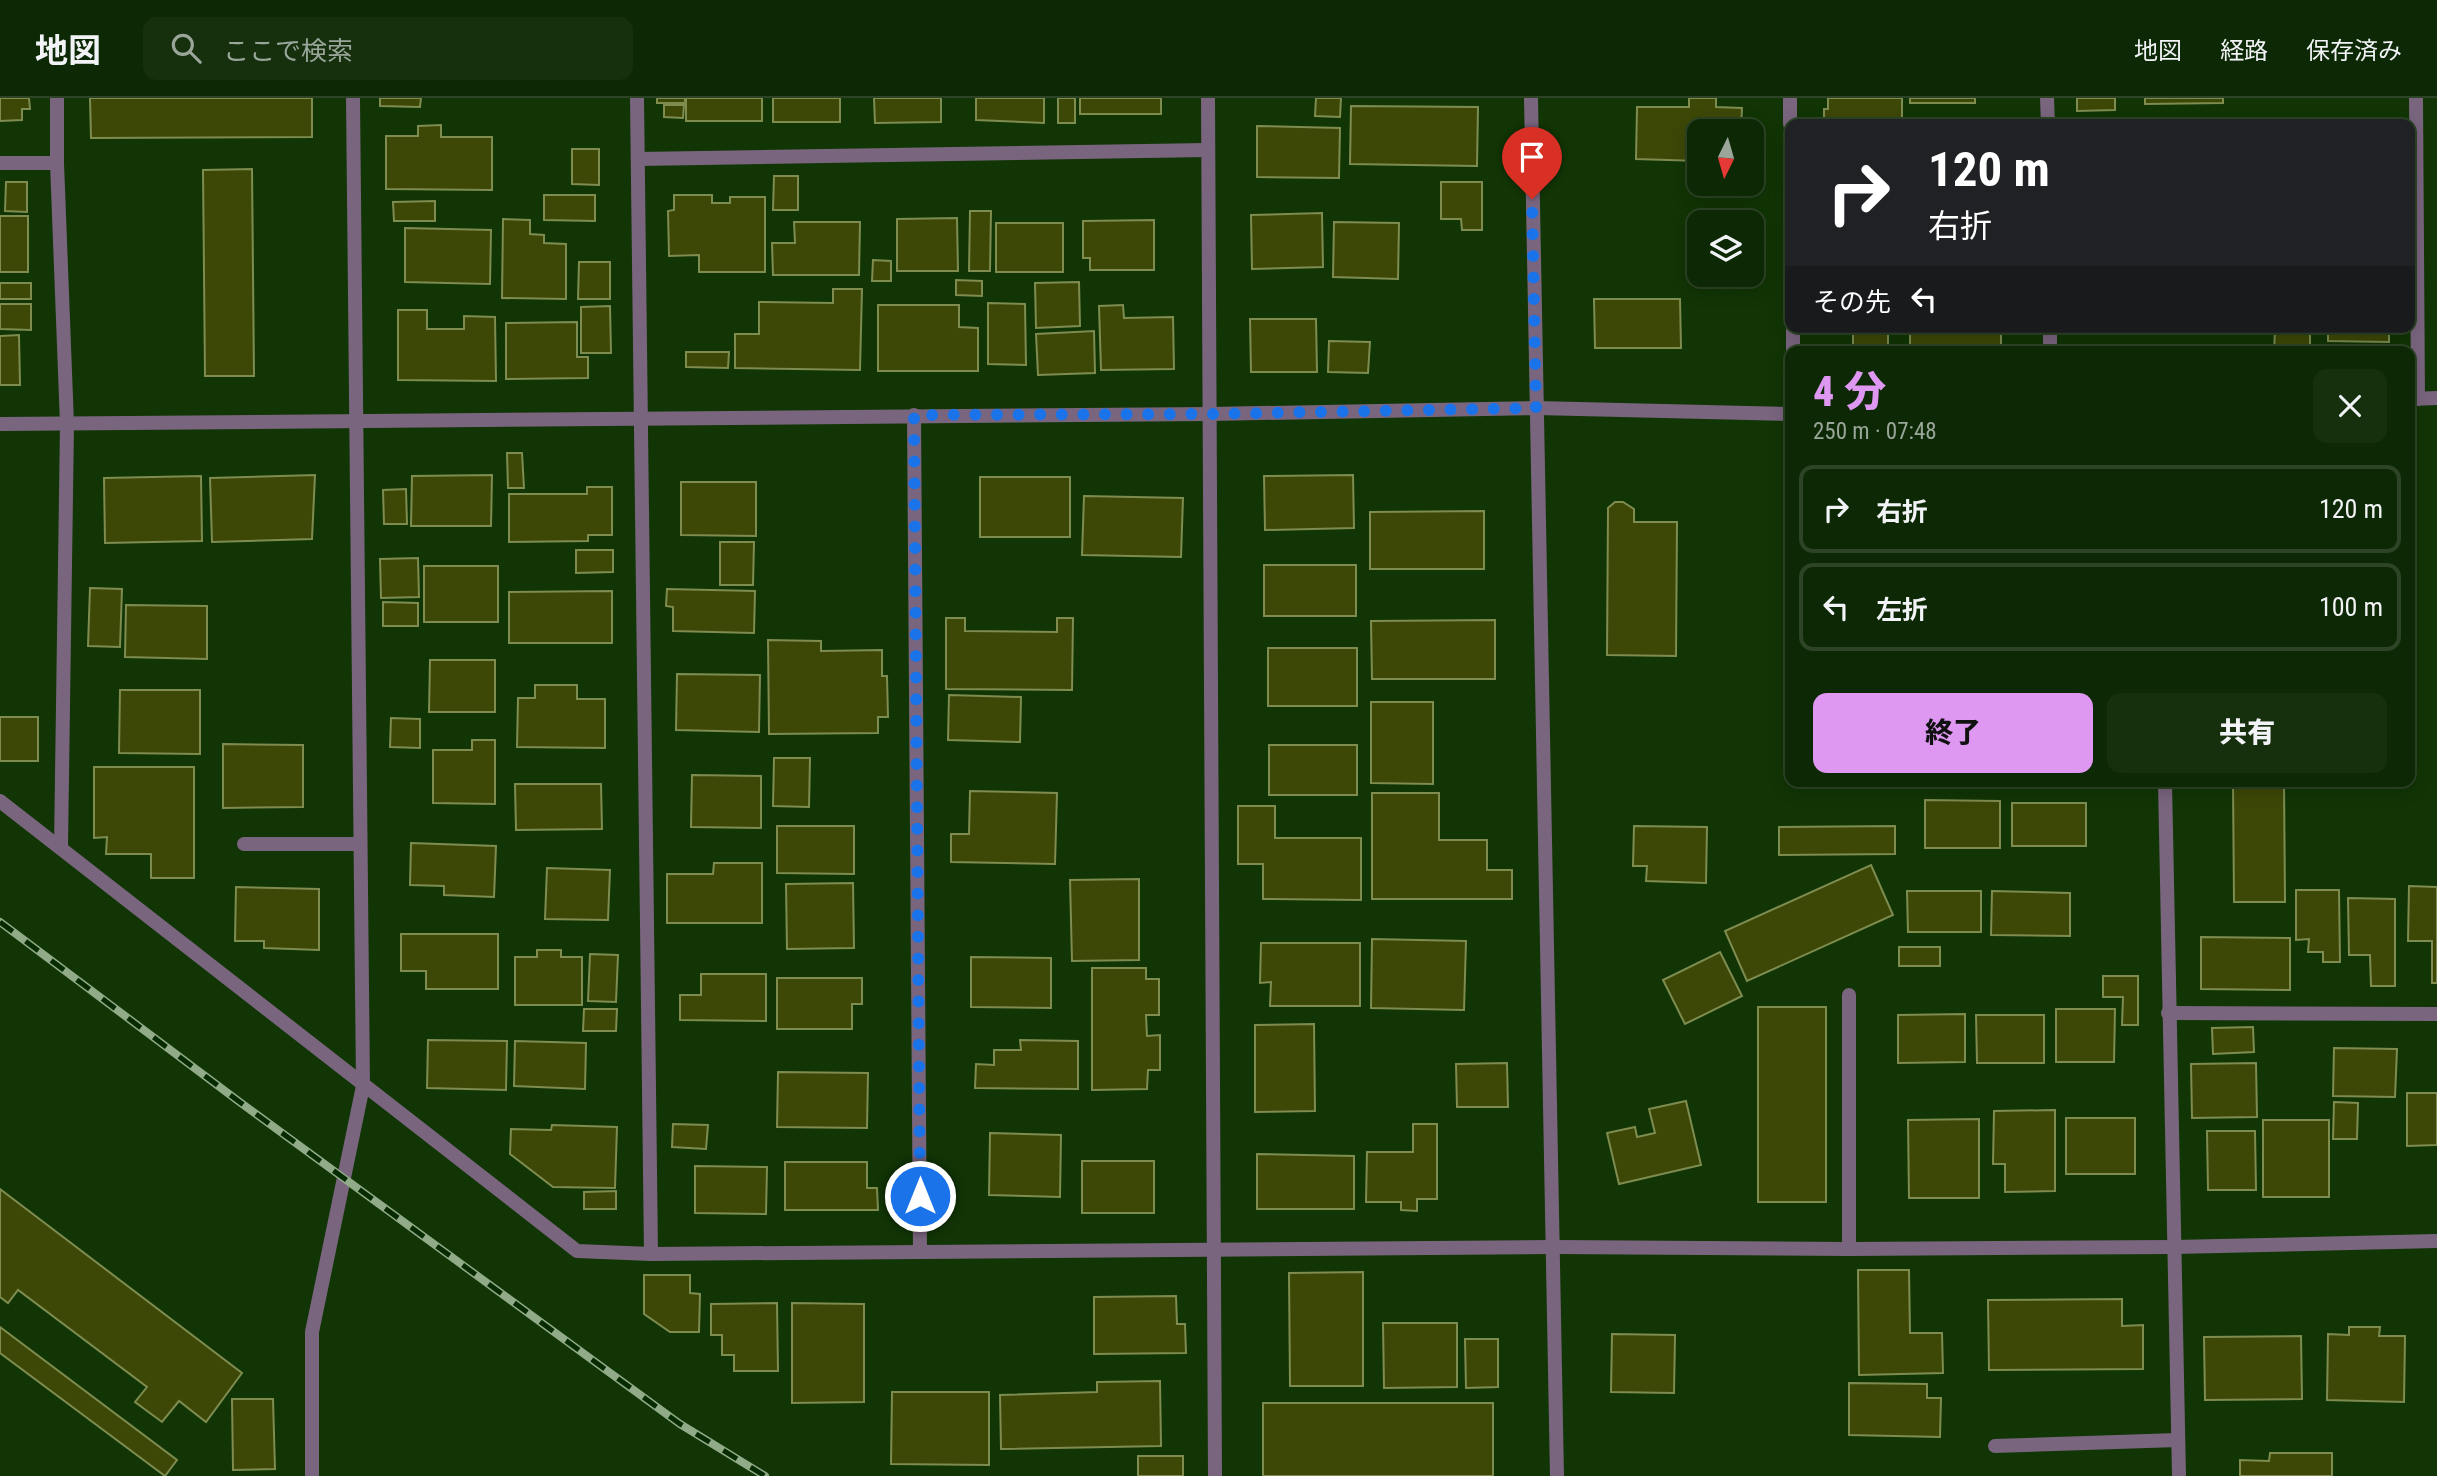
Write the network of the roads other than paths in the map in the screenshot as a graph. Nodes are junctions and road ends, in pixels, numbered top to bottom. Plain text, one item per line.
1 (57, 98) edge
2 (353, 98) edge
3 (638, 98) edge
4 (1208, 98) edge
5 (1531, 98) edge
6 (1790, 98) edge
7 (2048, 98) edge
8 (2416, 98) edge
9 (1790, 119) edge
10 (2048, 119) edge
11 (1208, 150) junction
12 (638, 159) junction
13 (0, 163) edge
14 (57, 163) junction
15 (2415, 248) edge
16 (2437, 398) edge
17 (2415, 399) edge
18 (1536, 408) junction
19 (1210, 414) junction
20 (1785, 414) edge
21 (914, 415) junction
22 (639, 419) junction
23 (355, 420) junction
24 (0, 424) edge
25 (67, 424) junction
26 (2165, 787) edge
27 (0, 801) edge
28 (244, 844) dead end
29 (360, 844) junction
30 (61, 847) junction
31 (1849, 995) dead end
32 (2168, 1013) junction
33 (2437, 1014) edge
34 (363, 1086) junction
35 (2437, 1241) edge
36 (1554, 1247) junction
37 (2174, 1247) junction
38 (1849, 1249) junction
39 (920, 1252) junction
40 (1215, 1252) junction
41 (651, 1254) junction
42 (2178, 1440) junction
43 (1995, 1446) dead end
44 (312, 1476) edge
45 (1215, 1476) edge
46 (1557, 1476) edge
47 (2179, 1476) edge

1 - 14 street
2 - 23 street
3 - 12 street
4 - 11 street
5 - 18 street
6 - 9 street
7 - 10 street
8 - 15 street
11 - 12 street
11 - 19 street
12 - 22 street
13 - 14 street
14 - 25 street
16 - 17 street
18 - 19 street
18 - 20 street
18 - 36 street
19 - 21 street
19 - 40 street
21 - 22 street
21 - 39 street
22 - 23 street
22 - 41 street
23 - 25 street
23 - 29 street
24 - 25 street
25 - 30 street
26 - 32 street
27 - 30 street
28 - 29 street
29 - 34 street
30 - 34 street
31 - 38 street
32 - 33 street
32 - 37 street
34 - 41 street
34 - 44 street
35 - 37 street
36 - 38 street
36 - 40 street
36 - 46 street
37 - 38 street
37 - 42 street
39 - 40 street
39 - 41 street
40 - 45 street
42 - 43 street
42 - 47 street

